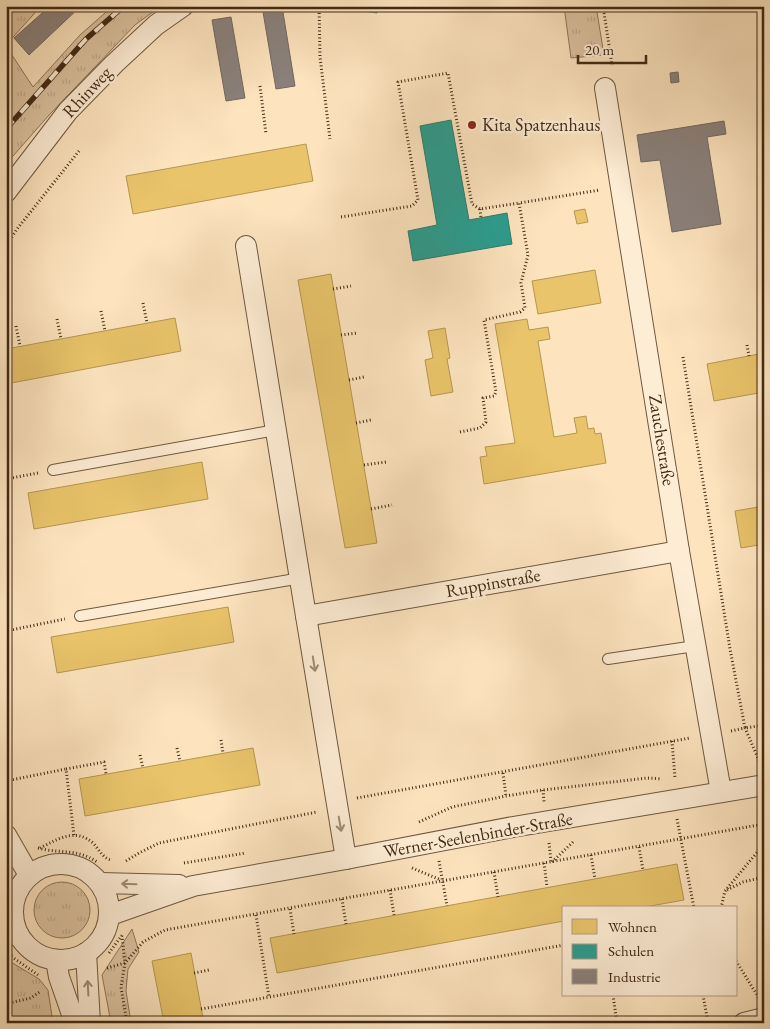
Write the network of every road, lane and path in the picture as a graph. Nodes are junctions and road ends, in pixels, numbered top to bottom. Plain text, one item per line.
1 (183, 6) edge
2 (319, 6) edge
3 (603, 6) edge
4 (612, 65) dead end
5 (260, 86) dead end
6 (605, 88) dead end
7 (266, 134) dead end
8 (330, 139) dead end
9 (79, 151) dead end
10 (621, 186) junction
11 (6, 192) edge
12 (519, 203) junction
13 (480, 209) junction
14 (341, 218) dead end
15 (481, 218) dead end
16 (6, 246) edge
17 (246, 246) dead end
18 (350, 286) dead end
19 (333, 289) dead end
20 (143, 303) dead end
21 (101, 311) dead end
22 (57, 319) dead end
23 (147, 323) dead end
24 (16, 326) dead end
25 (105, 331) dead end
26 (357, 333) dead end
27 (341, 335) dead end
28 (61, 339) dead end
29 (747, 345) dead end
30 (20, 346) dead end
31 (749, 356) dead end
32 (683, 357) dead end
33 (364, 377) dead end
34 (349, 380) dead end
35 (371, 420) dead end
36 (356, 423) dead end
37 (276, 430) junction
38 (460, 432) dead end
39 (386, 462) dead end
40 (364, 465) dead end
41 (53, 470) joint
42 (6, 479) edge
43 (392, 505) dead end
44 (371, 508) dead end
45 (679, 550) junction
46 (301, 578) junction
47 (80, 616) joint
48 (306, 616) junction
49 (6, 631) edge
50 (695, 646) junction
51 (608, 659) dead end
52 (764, 725) edge
53 (745, 728) junction
54 (710, 734) junction
55 (221, 740) dead end
56 (672, 741) junction
57 (177, 748) dead end
58 (223, 753) dead end
59 (140, 755) dead end
60 (180, 761) dead end
61 (142, 768) dead end
62 (66, 769) junction
63 (761, 771) edge
64 (503, 773) junction
65 (106, 774) dead end
66 (676, 779) junction
67 (6, 781) edge
68 (721, 792) junction
69 (506, 796) junction
70 (676, 800) junction
71 (337, 805) junction
72 (687, 821) dead end
73 (417, 823) dead end
74 (677, 823) junction
75 (764, 824) edge
76 (6, 835) edge
77 (74, 835) junction
78 (582, 839) dead end
79 (680, 839) junction
80 (32, 842) dead end
81 (764, 844) edge
82 (639, 846) junction
83 (39, 849) junction
84 (256, 852) dead end
85 (591, 855) junction
86 (346, 859) junction
87 (114, 862) dead end
88 (551, 862) junction
89 (544, 863) junction
90 (122, 864) dead end
91 (180, 864) dead end
92 (643, 870) dead end
93 (494, 872) junction
94 (30, 875) junction
95 (102, 875) junction
96 (764, 877) edge
97 (595, 879) dead end
98 (443, 881) junction
99 (193, 886) junction
100 (548, 887) dead end
101 (390, 890) junction
102 (725, 891) junction
103 (498, 896) dead end
104 (342, 899) junction
105 (10, 905) edge
106 (447, 906) dead end
107 (694, 906) edge
108 (722, 906) edge
109 (290, 909) junction
110 (110, 915) junction
111 (256, 915) junction
112 (394, 916) dead end
113 (346, 924) dead end
114 (294, 934) dead end
115 (14, 938) edge
116 (562, 945) edge
117 (86, 953) junction
118 (106, 956) dead end
119 (56, 960) junction
120 (125, 963) junction
121 (738, 964) edge
122 (98, 970) dead end
123 (209, 970) dead end
124 (194, 973) dead end
125 (43, 986) dead end
126 (6, 988) edge
127 (613, 996) edge
128 (703, 996) edge
129 (270, 997) junction
130 (9, 1003) junction
131 (764, 1004) edge
132 (201, 1009) dead end
133 (707, 1017) dead end
134 (764, 1018) edge
135 (12, 1023) edge
136 (75, 1023) edge
137 (90, 1023) edge
138 (127, 1023) edge
139 (617, 1023) edge
140 (744, 1023) edge

1 - 11 street, Rhinweg
2 - 8 path
3 - 4 path
5 - 7 path
6 - 10 street, Zauchestraße
9 - 16 path
10 - 12 path
10 - 45 street, Zauchestraße
12 - 13 path
12 - 38 path
13 - 14 path
13 - 15 path
17 - 37 street
18 - 19 path
20 - 23 path
21 - 25 path
22 - 28 path
24 - 30 path
26 - 27 path
29 - 31 path
32 - 53 path
33 - 34 path
35 - 36 path
37 - 41 lane
37 - 46 street
39 - 40 path
41 - 42 path
43 - 44 path
45 - 48 street, Ruppinstraße
45 - 50 street, Zauchestraße
46 - 47 lane
46 - 48 street
47 - 49 path
48 -> 71 street
50 - 51 lane
50 - 54 street, Zauchestraße
52 - 53 path
53 - 63 path
54 - 56 path
54 - 68 street, Zauchestraße
55 - 58 path
56 - 64 path
56 - 66 path
57 - 60 path
59 - 61 path
62 - 65 path
62 - 67 path
62 - 77 path
63 - 68 street, Werner-Seelenbinder-Straße
64 - 69 path
64 - 71 path
66 - 69 path
66 - 70 path
68 - 70 street, Werner-Seelenbinder-Straße
69 - 73 path
70 - 74 path
70 - 86 street, Werner-Seelenbinder-Straße
71 -> 86 street
71 - 90 path
72 - 74 path
74 - 79 path
75 - 79 path
76 - 94 street
77 - 83 path
77 - 87 path
78 - 88 path
79 - 82 path
79 - 107 path
80 - 83 path
81 - 102 path
82 - 85 path
82 - 92 path
83 - 95 path
84 - 91 path
85 - 88 path
85 - 97 path
86 - 99 street, Werner-Seelenbinder-Straße
88 - 89 path
89 - 93 path
89 - 100 path
93 - 98 path
93 - 103 path
94 - 95 street
94 - 105 street
99 -> 95 street, Werner-Seelenbinder-Straße
95 - 110 street
96 - 102 path
98 - 101 path
98 - 106 path
99 - 110 street, Werner-Seelenbinder-Straße
101 - 104 path
101 - 112 path
102 - 108 path
104 - 109 path
104 - 113 path
105 - 115 street
109 - 111 path
109 - 114 path
110 - 117 street
111 - 120 path
111 - 129 path
115 - 119 street
116 - 129 path
117 - 119 street
137 -> 117 street
118 - 120 path
119 - 136 street
120 - 122 path
120 - 138 path
121 - 131 path
123 - 124 path
125 - 130 path
126 - 130 path
127 - 139 path
128 - 133 path
129 - 132 path
130 - 135 path
134 - 140 street

